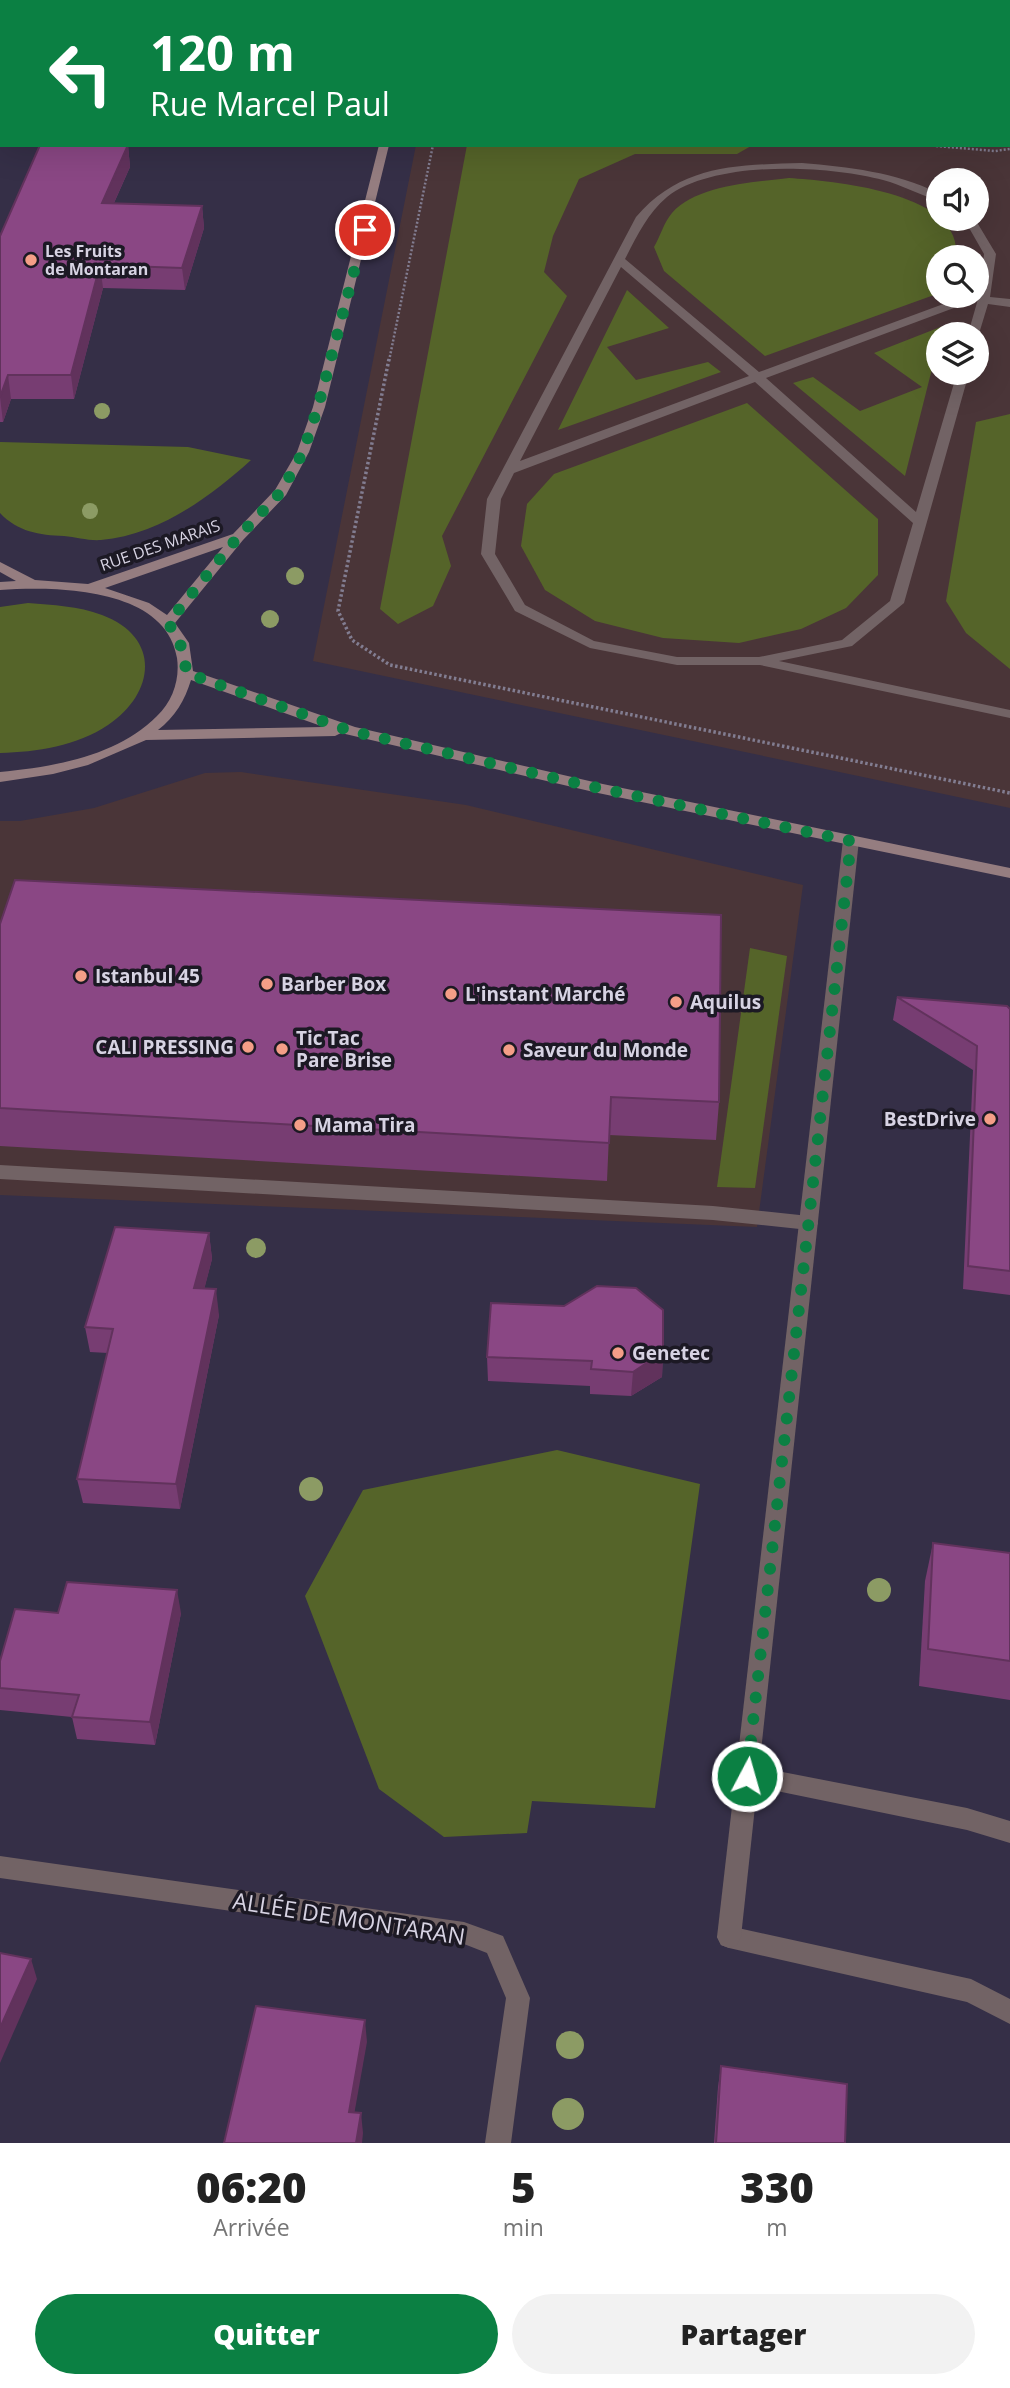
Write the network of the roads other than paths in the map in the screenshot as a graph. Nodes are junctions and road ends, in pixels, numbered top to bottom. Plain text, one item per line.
1 (383, 147) edge
2 (926, 193) edge
3 (619, 260) junction
4 (989, 297) edge
5 (1010, 303) edge
6 (952, 308) edge
7 (758, 378) junction
8 (959, 385) edge
9 (509, 470) junction
10 (919, 521) junction
11 (238, 537) junction
12 (0, 566) edge
13 (30, 583) junction
14 (0, 586) edge
15 (93, 587) junction
16 (168, 623) junction
17 (759, 661) junction
18 (186, 673) junction
19 (1010, 714) edge
20 (351, 731) junction
21 (142, 735) junction
22 (0, 777) edge
23 (851, 841) junction
24 (1010, 873) edge
25 (0, 1172) edge
26 (808, 1223) junction
27 (747, 1776) junction
28 (1010, 1832) edge
29 (0, 1867) edge
30 (1010, 2012) edge
31 (498, 2143) edge

1 - 11 street, RUE DES MARAIS
2 - 3 street
3 - 7 street
3 - 9 street
4 - 5 street
6 - 7 street
7 - 9 street
7 - 10 street
8 - 10 street
9 - 17 street
10 - 17 street
11 - 15 street, RUE DES MARAIS
11 - 16 street, RUE DES MARAIS
12 - 13 street
13 - 14 street
13 - 15 street
15 - 16 street
16 - 18 street
17 - 19 street
18 - 20 street
18 - 21 street
20 - 21 street
20 - 23 street
21 - 22 street
23 - 24 street
23 - 26 street
25 - 26 street
26 - 27 street
27 - 28 street
27 - 30 street
29 - 31 street, ALLÉE DE MONTARAN

